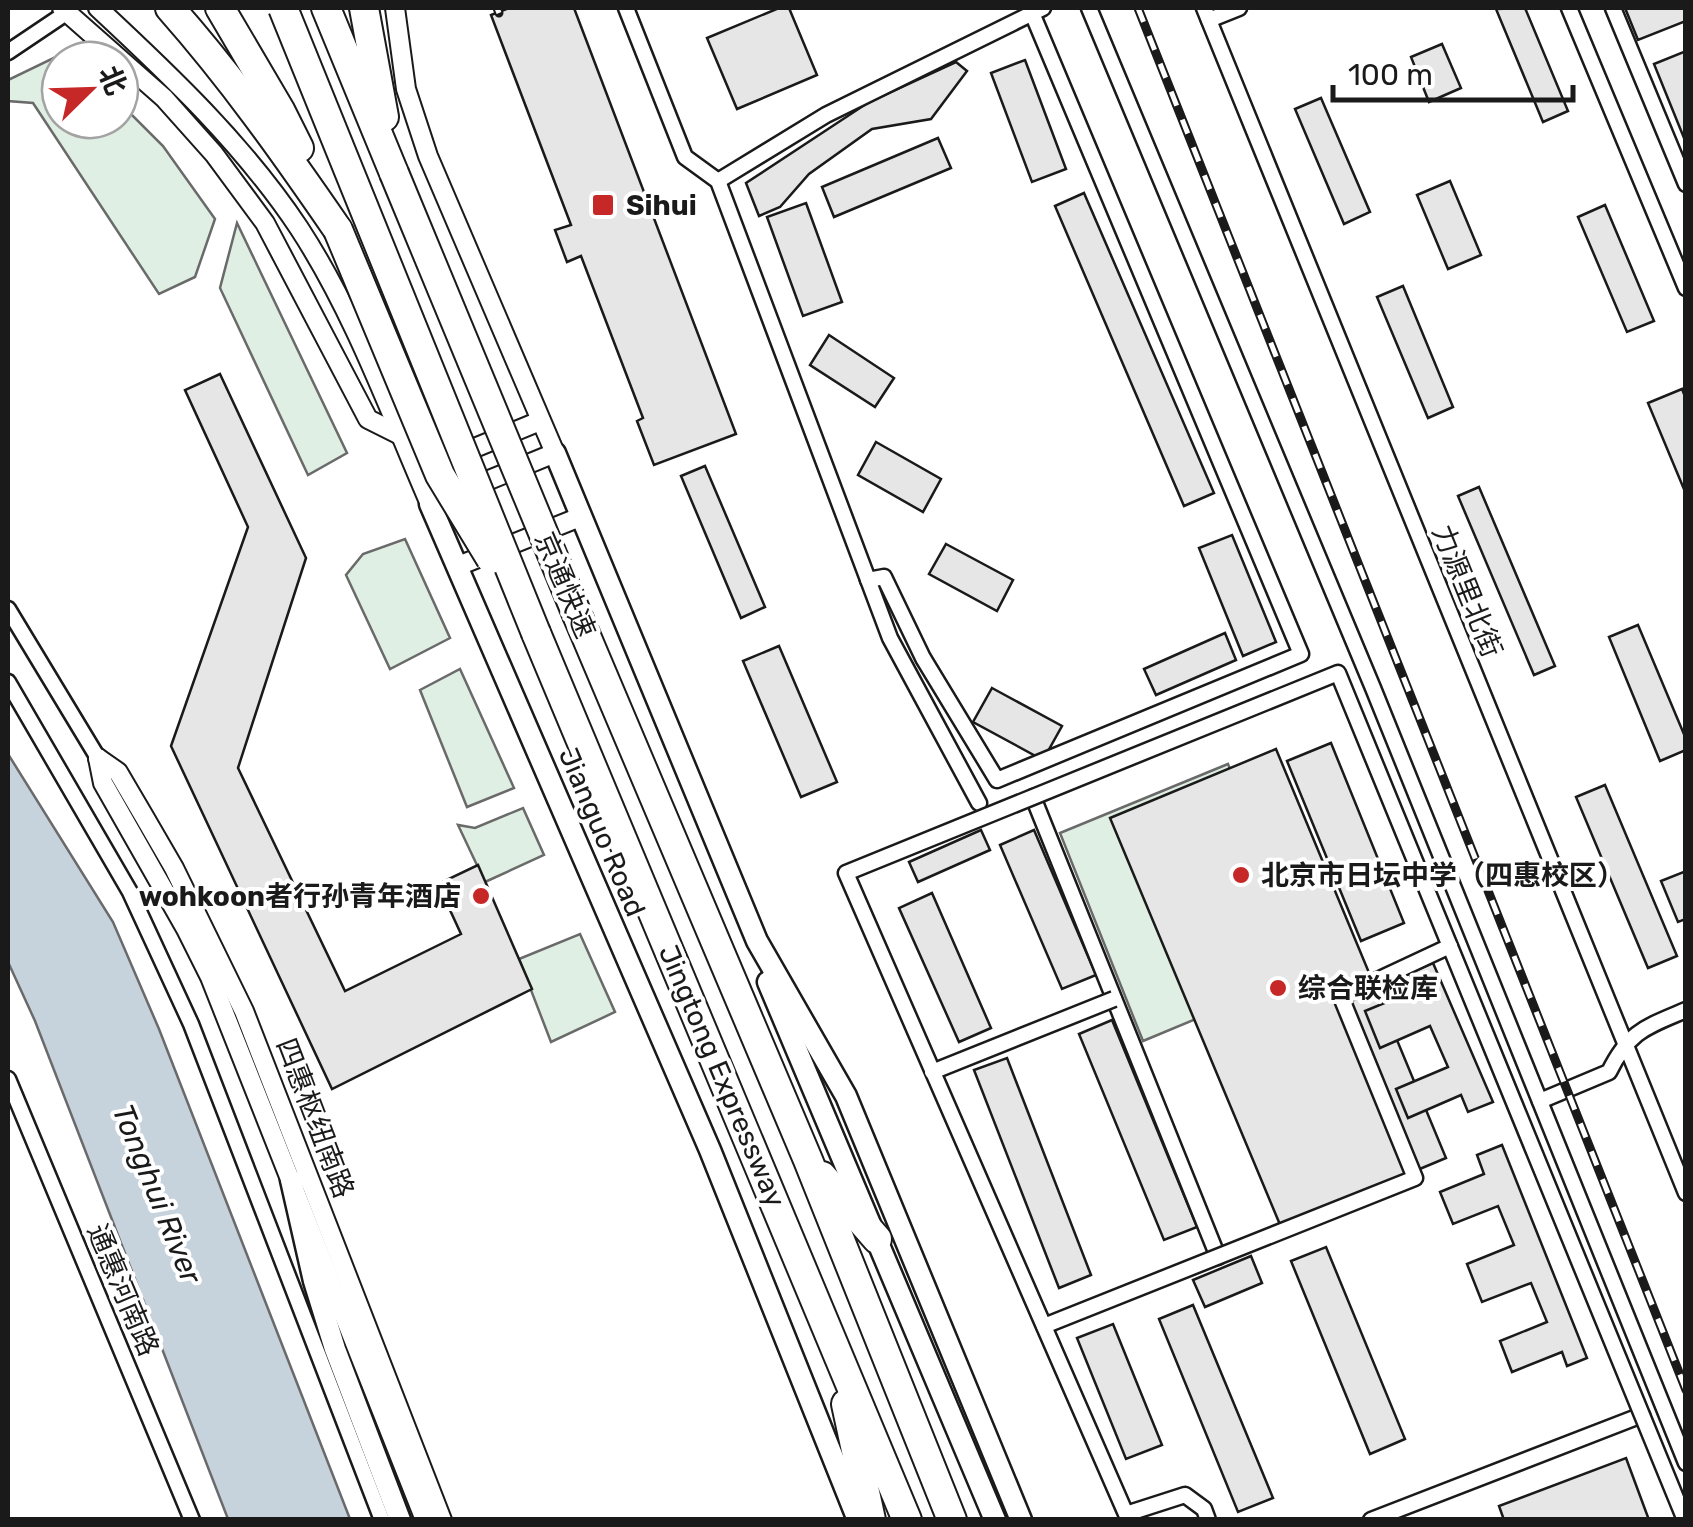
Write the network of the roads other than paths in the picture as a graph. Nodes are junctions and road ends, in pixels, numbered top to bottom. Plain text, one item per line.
1 (98, 8) edge
2 (170, 8) edge
3 (220, 8) edge
4 (283, 8) edge
5 (326, 8) edge
6 (364, 8) edge
7 (394, 8) edge
8 (626, 8) edge
9 (1090, 8) edge
10 (1239, 8) edge
11 (1569, 8) edge
12 (1613, 8) edge
13 (64, 10) edge
14 (1038, 10) edge
15 (1206, 14) edge
16 (8, 52) edge
17 (394, 173) junction
18 (718, 181) junction
19 (1686, 184) edge
20 (338, 230) junction
21 (1686, 288) edge
22 (540, 421) junction
23 (400, 436) junction
24 (554, 453) junction
25 (416, 472) junction
26 (430, 504) junction
27 (580, 517) junction
28 (458, 566) junction
29 (868, 580) junction
30 (8, 609) edge
31 (536, 633) junction
32 (8, 682) edge
33 (98, 758) junction
34 (1033, 797) junction
35 (979, 803) dead end
36 (757, 941) junction
37 (1450, 946) junction
38 (1114, 998) junction
39 (1686, 1010) edge
40 (1623, 1044) junction
41 (932, 1072) junction
42 (8, 1079) edge
43 (1540, 1101) junction
44 (808, 1160) junction
45 (291, 1180) junction
46 (1686, 1194) edge
47 (876, 1239) junction
48 (1218, 1257) junction
49 (1044, 1326) junction
50 (829, 1329) junction
51 (1642, 1415) junction
52 (1686, 1463) edge
53 (192, 1520) edge
54 (382, 1520) edge
55 (400, 1520) edge
56 (425, 1520) edge
57 (442, 1520) edge
58 (858, 1520) edge
59 (871, 1520) edge
60 (907, 1520) edge
61 (952, 1520) edge
62 (995, 1520) edge
63 (1021, 1520) edge
64 (1208, 1520) edge
65 (1372, 1520) edge
66 (1685, 1520) edge

1 - 23 street, Jianguo Road
2 - 20 highway
3 - 20 highway
4 - 31 highway, 京通快速, bridge
5 - 17 highway, 京通快速
6 - 17 highway
7 - 22 street
8 - 18 street
9 - 43 street
10 - 15 street
11 - 21 street
12 - 19 street
13 - 16 street
13 - 23 street
14 - 18 street
14 - 29 street
15 - 40 street, 力源里北街
17 - 44 highway, 京通快速, bridge
18 - 29 street
20 - 31 highway, bridge
22 - 24 street
22 - 25 street
23 - 25 street, Jianguo Road
24 - 26 street
24 - 27 main road
25 - 26 street, Jianguo Road
26 - 28 main road, Jianguo Road
27 - 28 street
27 - 36 main road
28 - 58 main road, Jianguo Road
29 - 35 street
30 - 33 street, 四惠枢纽南路
31 - 50 highway, Jingtong Expressway
32 - 54 street
33 - 45 street, 四惠枢纽南路
33 - 57 street, 四惠枢纽南路
34 - 37 street, bridge
34 - 38 street
34 - 41 street, bridge
36 - 47 main road
36 - 63 main road
37 - 48 street, bridge
37 - 51 street, bridge
38 - 41 street, bridge
38 - 48 street
39 - 40 street
40 - 43 street
40 - 46 street, 力源里北街
41 - 49 street, bridge
42 - 53 street, 通惠河南路
43 - 52 street
44 - 47 highway
44 - 61 highway, Jingtong Expressway
45 - 55 main road
45 - 56 street, 四惠枢纽南路
47 - 62 main road
48 - 49 street, bridge
49 - 64 street, bridge
50 - 59 highway
50 - 60 highway, Jingtong Expressway
51 - 65 street
51 - 66 street, bridge

